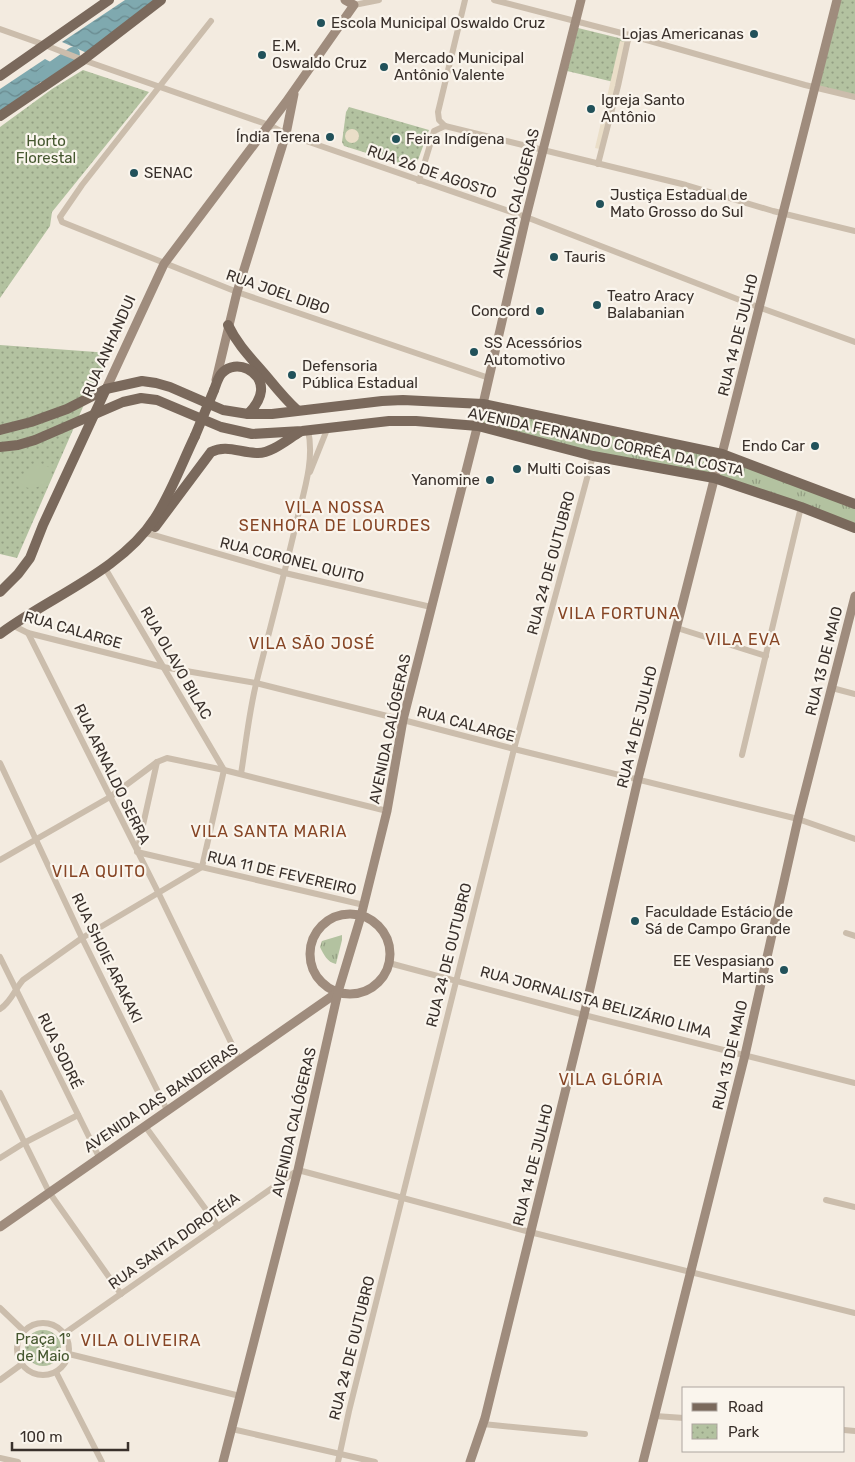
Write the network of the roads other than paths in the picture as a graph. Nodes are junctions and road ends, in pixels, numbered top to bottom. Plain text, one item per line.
1 (109, 0) edge
2 (161, 0) edge
3 (345, 0) edge
4 (379, 0) edge
5 (465, 0) edge
6 (494, 0) edge
7 (581, 0) edge
8 (837, 0) edge
9 (356, 2) edge
10 (211, 21) dead end
11 (576, 21) junction
12 (0, 29) edge
13 (630, 35) junction
14 (45, 45) junction
15 (80, 59) junction
16 (0, 76) edge
17 (159, 86) junction
18 (815, 87) junction
19 (296, 88) junction
20 (855, 97) edge
21 (0, 116) edge
22 (269, 125) junction
23 (445, 126) junction
24 (286, 134) junction
25 (543, 149) junction
26 (598, 164) junction
27 (419, 181) junction
28 (784, 213) junction
29 (526, 217) junction
30 (855, 231) edge
31 (164, 264) junction
32 (237, 292) junction
33 (760, 308) junction
34 (228, 325) junction
35 (855, 342) edge
36 (489, 378) junction
37 (106, 389) junction
38 (214, 390) junction
39 (483, 404) junction
40 (297, 410) junction
41 (248, 414) junction
42 (95, 415) junction
43 (478, 426) junction
44 (328, 428) junction
45 (0, 430) edge
46 (305, 430) junction
47 (0, 447) edge
48 (722, 454) junction
49 (593, 456) junction
50 (714, 478) junction
51 (306, 480) junction
52 (855, 504) edge
53 (800, 507) junction
54 (855, 528) edge
55 (146, 534) junction
56 (105, 568) junction
57 (285, 573) junction
58 (0, 592) edge
59 (855, 596) edge
60 (431, 607) junction
61 (12, 625) junction
62 (677, 628) junction
63 (28, 633) junction
64 (0, 634) edge
65 (766, 656) junction
66 (164, 666) junction
67 (256, 683) junction
68 (832, 688) junction
69 (855, 694) edge
70 (403, 720) junction
71 (514, 749) junction
72 (742, 754) dead end
73 (0, 762) edge
74 (157, 762) junction
75 (224, 770) junction
76 (241, 774) junction
77 (638, 779) junction
78 (110, 797) junction
79 (387, 811) junction
80 (798, 819) junction
81 (37, 839) junction
82 (855, 839) edge
83 (137, 852) junction
84 (0, 860) edge
85 (202, 867) junction
86 (158, 892) junction
87 (364, 905) junction
88 (361, 916) junction
89 (846, 933) dead end
90 (855, 936) edge
91 (82, 938) junction
92 (0, 956) edge
93 (389, 963) junction
94 (456, 980) junction
95 (16, 988) junction
96 (338, 992) junction
97 (0, 1009) edge
98 (584, 1015) junction
99 (745, 1055) junction
100 (240, 1061) junction
101 (855, 1083) edge
102 (0, 1094) edge
103 (167, 1110) junction
104 (78, 1115) junction
105 (145, 1126) junction
106 (24, 1143) junction
107 (98, 1157) junction
108 (0, 1158) edge
109 (298, 1170) junction
110 (49, 1192) junction
111 (402, 1198) junction
112 (826, 1200) dead end
113 (855, 1207) edge
114 (218, 1226) junction
115 (0, 1227) edge
116 (530, 1232) junction
117 (691, 1272) junction
118 (121, 1294) junction
119 (0, 1308) edge
120 (855, 1313) edge
121 (24, 1331) junction
122 (64, 1333) junction
123 (69, 1354) junction
124 (22, 1364) junction
125 (56, 1372) junction
126 (0, 1380) edge
127 (240, 1396) junction
128 (655, 1416) junction
129 (682, 1418) edge
130 (483, 1424) junction
131 (232, 1429) junction
132 (584, 1434) dead end
133 (340, 1454) junction
134 (0, 1458) edge
135 (16, 1462) edge
136 (102, 1462) edge
137 (223, 1462) edge
138 (338, 1462) edge
139 (374, 1462) edge
140 (470, 1462) edge
141 (643, 1462) edge

1 - 14 main road
2 - 15 main road
3 - 9 street
4 - 9 street
5 - 23 street
6 - 11 street
7 - 11 street, AVENIDA CALÓGERAS
8 - 18 street, RUA 14 DE JULHO
9 - 19 street, RUA ANHANDUI
10 - 17 street
11 - 13 street
11 - 25 street, AVENIDA CALÓGERAS
12 - 14 street, RUA 26 DE AGOSTO
13 - 18 street
13 - 26 street
14 - 15 street, RUA 26 DE AGOSTO
14 - 16 main road
15 - 17 street, RUA 26 DE AGOSTO
15 - 21 main road
17 - 22 street, RUA 26 DE AGOSTO
17 - 31 street, RUA JOEL DIBO
18 - 20 street
18 - 28 street, RUA 14 DE JULHO
19 - 22 street, RUA ANHANDUI
19 - 24 street
22 - 24 street, RUA 26 DE AGOSTO
22 - 31 street, RUA ANHANDUI
23 - 25 street
23 - 27 street
24 - 27 street, RUA 26 DE AGOSTO
24 - 32 street
25 - 26 street
25 - 29 street, AVENIDA CALÓGERAS
26 - 28 street
27 - 29 street, RUA 26 DE AGOSTO
28 - 30 street
28 - 33 street, RUA 14 DE JULHO
29 - 33 street, RUA 26 DE AGOSTO
29 - 36 street, AVENIDA CALÓGERAS
31 - 32 street, RUA JOEL DIBO
31 - 37 street, RUA ANHANDUI
32 - 34 street
32 - 36 street, RUA JOEL DIBO
33 - 35 street, RUA 26 DE AGOSTO
33 - 48 street, RUA 14 DE JULHO
34 - 38 street
34 - 40 main road
36 - 39 street, AVENIDA CALÓGERAS
37 - 41 main road, AVENIDA FERNANDO CORRÊA DA COSTA
37 - 42 main road, RUA ANHANDUI
37 - 45 main road, AVENIDA FERNANDO CORRÊA DA COSTA
38 - 41 main road
38 - 55 main road, bridge
39 - 40 main road, AVENIDA FERNANDO CORRÊA DA COSTA
39 - 43 street, AVENIDA CALÓGERAS
39 - 48 main road, AVENIDA FERNANDO CORRÊA DA COSTA
40 - 41 main road, AVENIDA FERNANDO CORRÊA DA COSTA
42 - 46 main road, AVENIDA FERNANDO CORRÊA DA COSTA
42 - 47 main road, AVENIDA FERNANDO CORRÊA DA COSTA
42 - 58 main road, RUA ANHANDUI
43 - 44 main road, AVENIDA FERNANDO CORRÊA DA COSTA
43 - 49 main road, AVENIDA FERNANDO CORRÊA DA COSTA
43 - 60 street, AVENIDA CALÓGERAS
44 - 46 main road, AVENIDA FERNANDO CORRÊA DA COSTA
44 - 51 street
46 - 51 street
46 - 55 main road
48 - 50 street, RUA 14 DE JULHO
48 - 52 main road, AVENIDA FERNANDO CORRÊA DA COSTA
49 - 50 main road, AVENIDA FERNANDO CORRÊA DA COSTA
49 - 71 street, RUA 24 DE OUTUBRO
50 - 53 main road, AVENIDA FERNANDO CORRÊA DA COSTA
50 - 62 street, RUA 14 DE JULHO
51 - 57 street
53 - 54 main road, AVENIDA FERNANDO CORRÊA DA COSTA
53 - 65 street
55 - 56 main road
55 - 57 street, RUA CORONEL QUITO
56 - 61 main road
56 - 66 street, RUA OLAVO BILAC
57 - 60 street, RUA CORONEL QUITO
57 - 67 street
59 - 68 street, RUA 13 DE MAIO
60 - 70 street, AVENIDA CALÓGERAS
61 - 63 street, RUA CALARGE
61 - 64 main road
62 - 65 street
62 - 77 street, RUA 14 DE JULHO
63 - 66 street, RUA CALARGE
63 - 78 street, RUA ARNALDO SERRA
65 - 72 street
66 - 67 street, RUA CALARGE
66 - 75 street, RUA OLAVO BILAC
67 - 70 street, RUA CALARGE
67 - 76 street
68 - 69 street
68 - 80 street, RUA 13 DE MAIO
70 - 71 street, RUA CALARGE
70 - 79 street, AVENIDA CALÓGERAS
71 - 77 street, RUA CALARGE
71 - 94 street, RUA 24 DE OUTUBRO
73 - 81 street, RUA SHOIE ARAKAKI
74 - 75 street
74 - 78 street
74 - 83 street
75 - 76 street
75 - 85 street
76 - 79 street
77 - 80 street, RUA CALARGE
77 - 98 street, RUA 14 DE JULHO
78 - 81 street
78 - 83 street, RUA ARNALDO SERRA
79 - 87 street, AVENIDA CALÓGERAS
80 - 82 street, RUA CALARGE
80 - 99 street, RUA 13 DE MAIO
81 - 84 street
81 - 91 street, RUA SHOIE ARAKAKI
83 - 85 street, RUA 11 DE FEVEREIRO
83 - 86 street, RUA ARNALDO SERRA
85 - 86 street
85 - 87 street, RUA 11 DE FEVEREIRO
86 - 91 street
86 - 100 street, RUA ARNALDO SERRA
87 - 88 street, AVENIDA CALÓGERAS
88 - 93 street
88 - 96 street, AVENIDA CALÓGERAS
88 - 96 street
89 - 90 street
91 - 95 street
91 - 103 street, RUA SHOIE ARAKAKI
92 - 95 street, RUA SODRÉ
93 - 94 street, RUA JORNALISTA BELIZÁRIO LIMA
93 - 96 street
94 - 98 street, RUA JORNALISTA BELIZÁRIO LIMA
94 - 111 street, RUA 24 DE OUTUBRO
95 - 97 street
95 - 104 street, RUA SODRÉ
96 - 100 street, AVENIDA DAS BANDEIRAS
96 - 109 street, AVENIDA CALÓGERAS
98 - 99 street, RUA JORNALISTA BELIZÁRIO LIMA
98 - 116 street, RUA 14 DE JULHO
99 - 101 street, RUA JORNALISTA BELIZÁRIO LIMA
99 - 117 street, RUA 13 DE MAIO
100 - 103 street, AVENIDA DAS BANDEIRAS
102 - 106 street
103 - 105 street, AVENIDA DAS BANDEIRAS
104 - 106 street
104 - 107 street, RUA SODRÉ
105 - 107 street, AVENIDA DAS BANDEIRAS
105 - 114 street
106 - 108 street
106 - 110 street
107 - 110 street, AVENIDA DAS BANDEIRAS
109 - 111 street
109 - 114 street, RUA SANTA DOROTÉIA
109 - 127 street, AVENIDA CALÓGERAS
110 - 115 street, AVENIDA DAS BANDEIRAS
110 - 118 street
111 - 116 street
111 - 133 street, RUA 24 DE OUTUBRO
112 - 113 street
114 - 118 street, RUA SANTA DOROTÉIA
116 - 117 street
116 - 130 street, RUA 14 DE JULHO
117 - 120 street
117 - 128 street, RUA 13 DE MAIO
118 - 122 street, RUA SANTA DOROTÉIA
119 - 121 street
121 - 122 street
121 - 124 street
122 - 123 street
123 - 125 street
123 - 127 street
124 - 125 street
124 - 126 street
125 - 136 street
127 - 131 street, AVENIDA CALÓGERAS
128 - 129 street
128 - 141 street, RUA 13 DE MAIO
130 - 132 street
130 - 140 street, RUA 14 DE JULHO
131 - 133 street
131 - 137 street, AVENIDA CALÓGERAS
133 - 138 street, RUA 24 DE OUTUBRO
133 - 139 street
134 - 135 street

